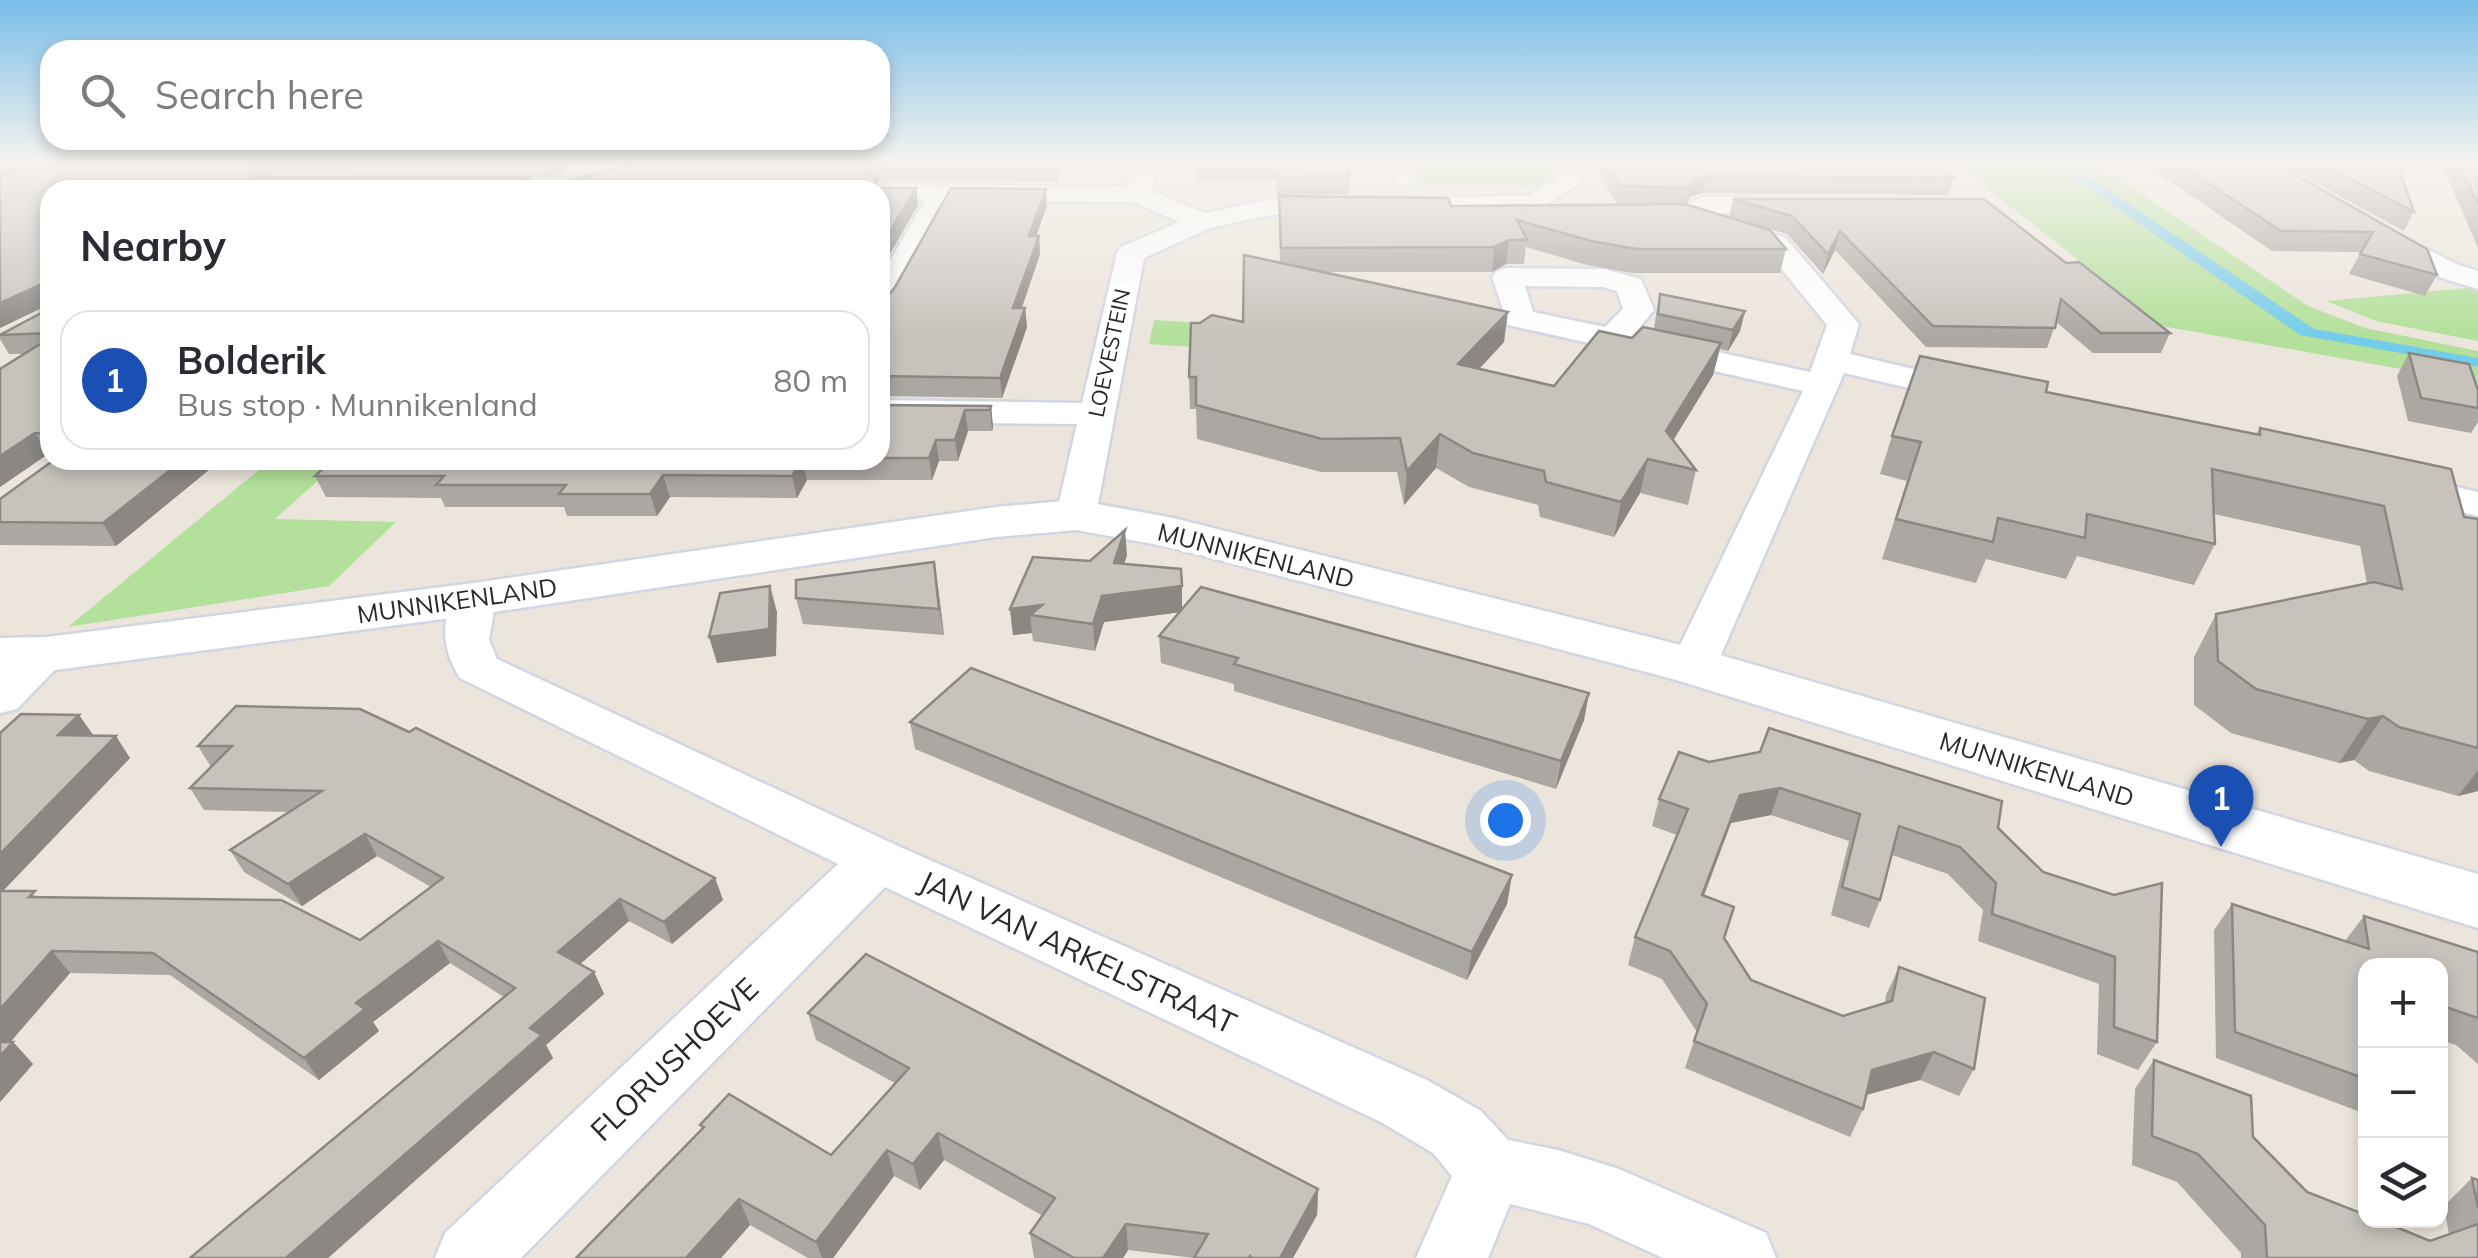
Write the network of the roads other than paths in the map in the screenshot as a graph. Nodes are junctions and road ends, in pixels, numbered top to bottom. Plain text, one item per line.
1 (927, 220) edge
2 (1197, 220) edge
3 (1213, 220) edge
4 (1690, 220) edge
5 (2354, 220) edge
6 (1202, 222) junction
7 (2478, 280) edge
8 (890, 286) edge
9 (1612, 339) edge
10 (1828, 372) junction
11 (2008, 400) edge
12 (890, 412) edge
13 (1096, 414) junction
14 (2370, 480) edge
15 (2478, 504) edge
16 (1076, 515) junction
17 (474, 599) junction
18 (24, 654) edge
19 (1692, 666) junction
20 (0, 698) edge
21 (878, 860) junction
22 (2478, 901) edge
23 (1490, 1170) junction
24 (471, 1258) edge
25 (1452, 1258) edge
26 (1740, 1258) edge

1 - 8 street
2 - 6 street
3 - 6 street
4 - 10 street
5 - 7 street
6 - 13 street, LOEVESTEIN
9 - 10 street
10 - 11 street
10 - 19 street
12 - 13 street
13 - 16 street, LOEVESTEIN
14 - 15 street
16 - 17 street, MUNNIKENLAND
16 - 19 street, MUNNIKENLAND
17 - 18 street, MUNNIKENLAND
17 - 21 street, JAN VAN ARKELSTRAAT
18 - 20 street
19 - 22 street, MUNNIKENLAND
21 - 23 street, JAN VAN ARKELSTRAAT
21 - 24 street, FLORUSHOEVE
23 - 25 street
23 - 26 street

